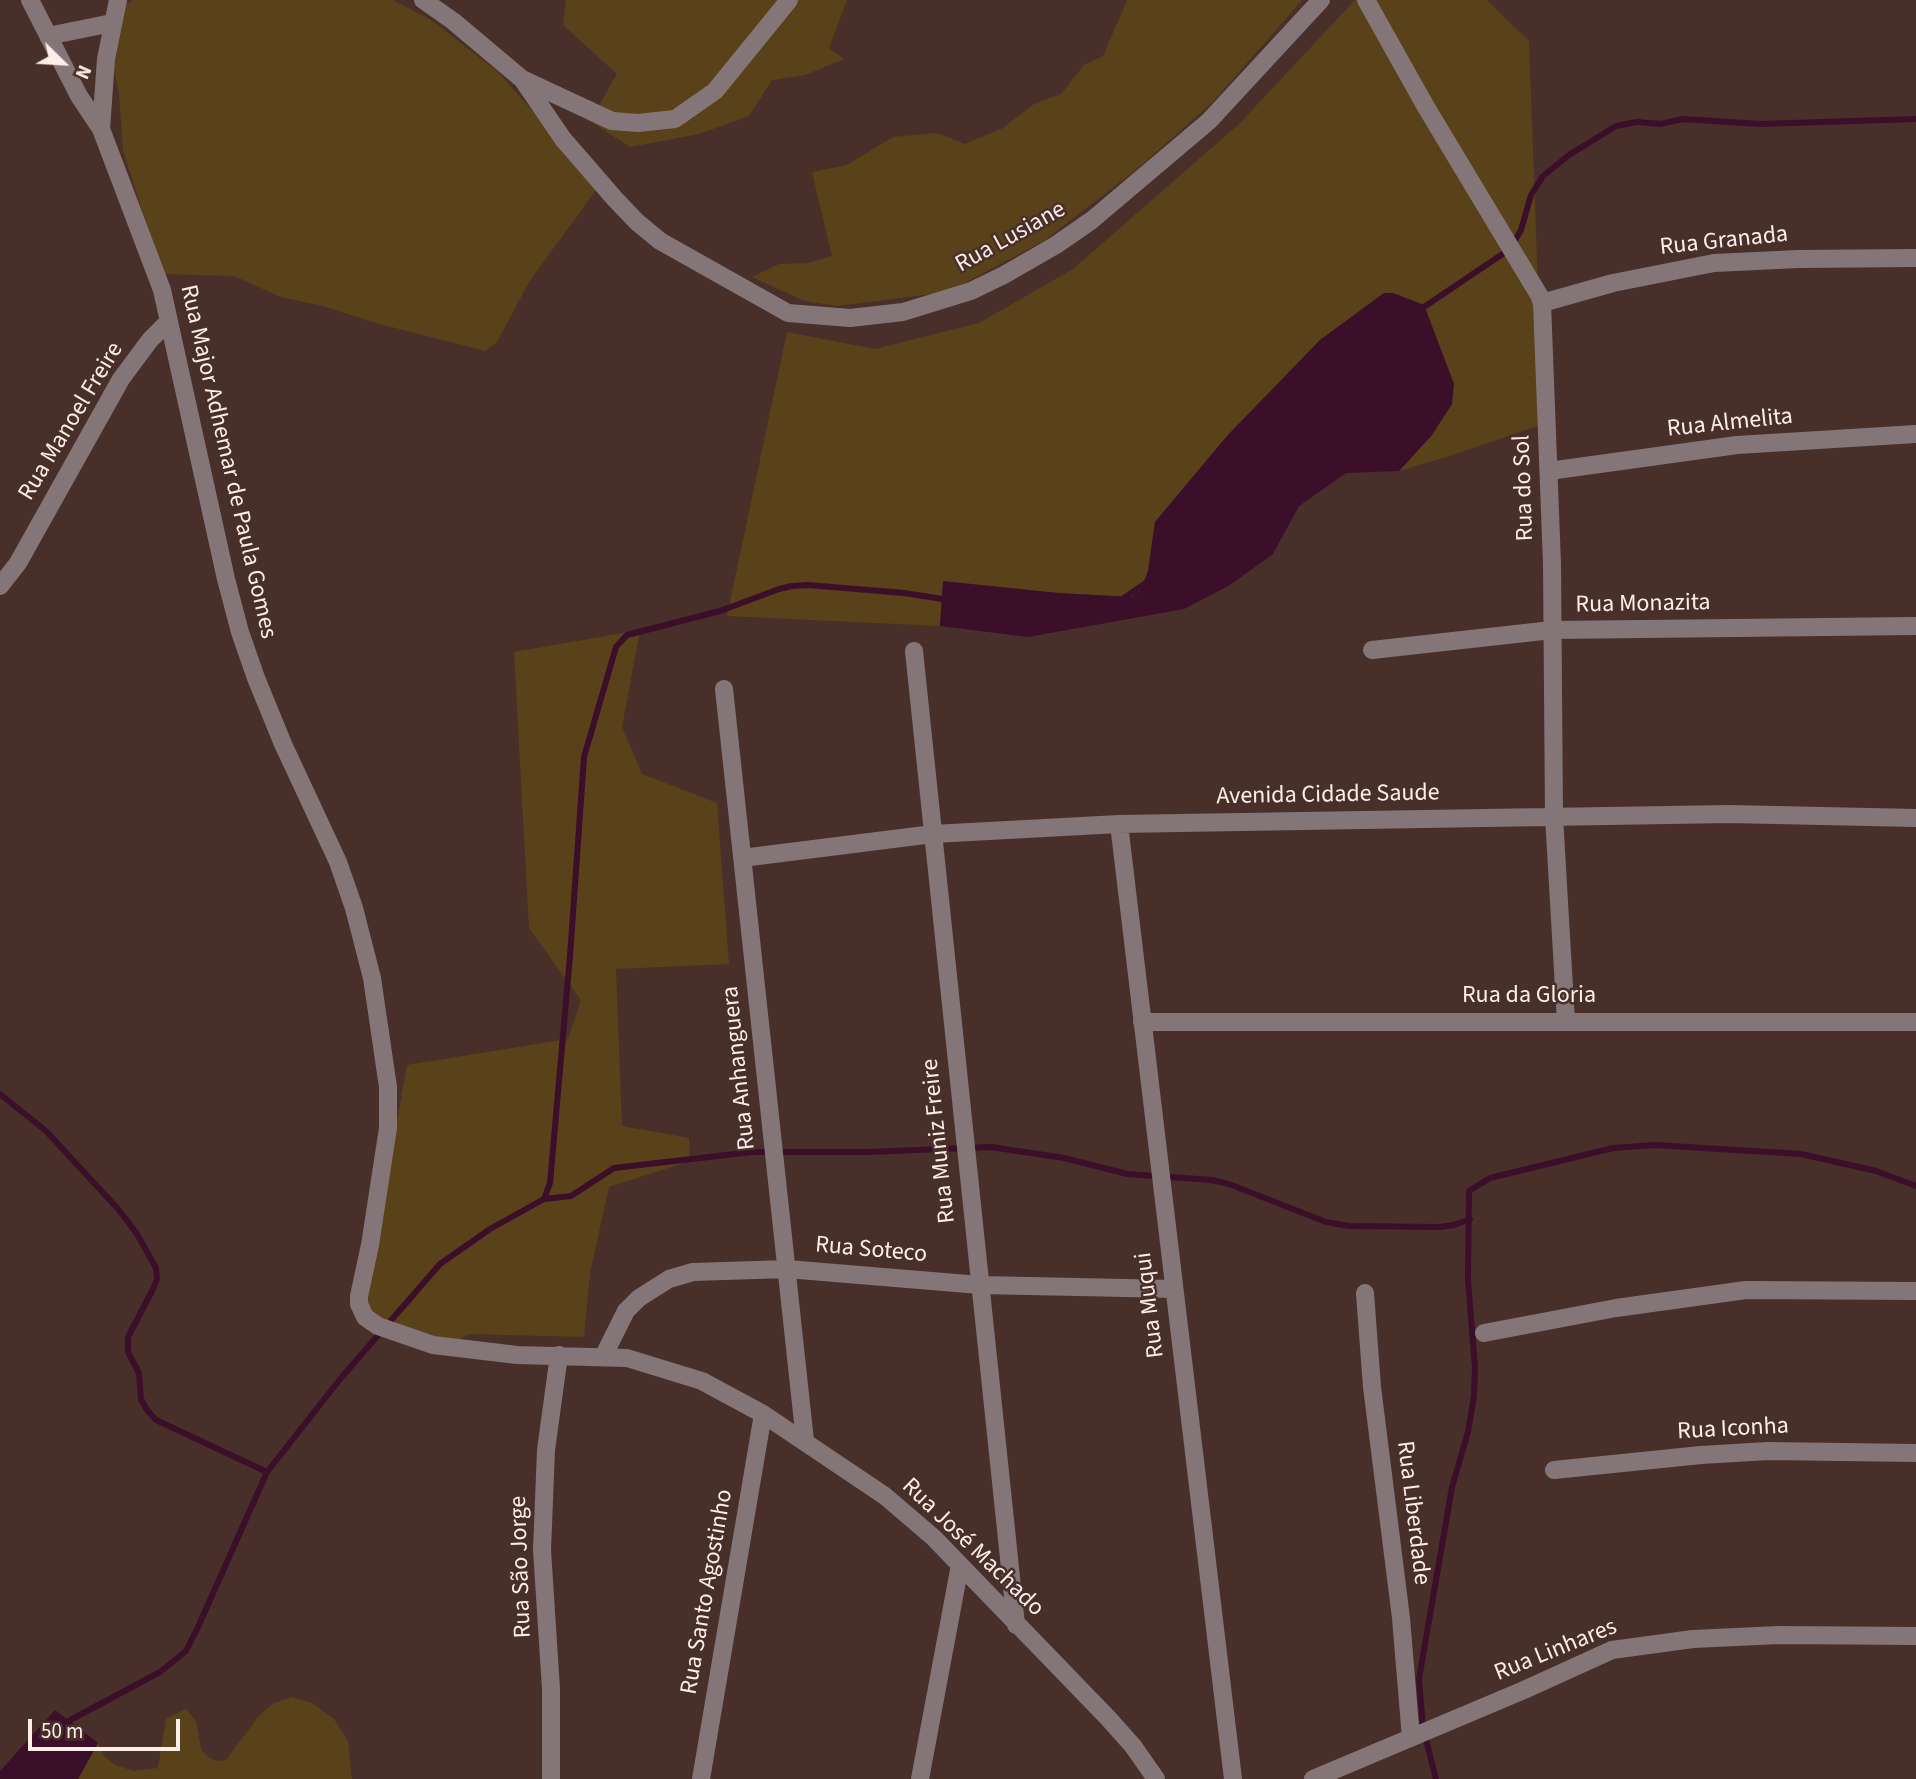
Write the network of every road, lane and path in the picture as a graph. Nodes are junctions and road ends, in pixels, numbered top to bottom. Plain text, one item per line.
1 (30, 0) edge
2 (118, 0) edge
3 (423, 0) edge
4 (789, 0) edge
5 (1321, 0) edge
6 (1366, 0) edge
7 (112, 23) junction
8 (48, 36) junction
9 (522, 79) junction
10 (101, 129) junction
11 (1916, 258) edge
12 (1542, 303) junction
13 (168, 322) junction
14 (1916, 434) edge
15 (1549, 471) junction
16 (0, 586) edge
17 (1916, 626) edge
18 (1552, 631) junction
19 (1372, 650) dead end
20 (914, 651) dead end
21 (724, 689) dead end
22 (1554, 816) junction
23 (1916, 818) edge
24 (1119, 824) junction
25 (933, 834) junction
26 (742, 858) junction
27 (1142, 1022) junction
28 (1566, 1022) junction
29 (1916, 1022) edge
30 (787, 1269) junction
31 (980, 1285) junction
32 (1174, 1289) junction
33 (1916, 1291) edge
34 (1365, 1293) dead end
35 (378, 1326) joint
36 (1484, 1333) dead end
37 (559, 1355) junction
38 (603, 1357) junction
39 (763, 1414) junction
40 (805, 1441) junction
41 (1916, 1453) edge
42 (1554, 1471) dead end
43 (960, 1565) junction
44 (1016, 1625) junction
45 (1916, 1636) edge
46 (1411, 1738) junction
47 (551, 1779) edge
48 (701, 1779) edge
49 (920, 1779) edge
50 (1156, 1779) edge
51 (1233, 1779) edge
52 (1313, 1779) edge

1 - 8 street, Rua Major Adhemar de Paula Gomes
2 - 7 street, Rua Major Adhemar de Paula Gomes
3 - 9 street
4 - 9 street
5 - 9 street, Rua Lusiane
6 - 12 street, Rua do Sol
7 - 8 street
7 - 10 street, Rua Major Adhemar de Paula Gomes
8 - 10 street, Rua Major Adhemar de Paula Gomes
10 - 13 street, Rua Major Adhemar de Paula Gomes
11 - 12 street, Rua Granada
12 - 15 street, Rua do Sol
13 - 16 street, Rua Manoel Freire
13 - 35 street, Rua Major Adhemar de Paula Gomes
14 - 15 street, Rua Almelita
15 - 18 street, Rua do Sol
17 - 18 street, Rua Monazita
18 - 19 street, Rua Monazita
18 - 22 street, Rua do Sol
20 - 25 street, Rua Muniz Freire
21 - 26 street, Rua Anhanguera
22 - 23 street, Avenida Cidade Saude
22 - 24 street, Avenida Cidade Saude
22 - 28 street, Rua do Sol
24 - 25 street, Avenida Cidade Saude
24 - 27 street, Rua Muqui
25 - 26 street, Avenida Cidade Saude
25 - 31 street, Rua Muniz Freire
26 - 30 street, Rua Anhanguera
27 - 28 street, Rua da Gloria
27 - 32 street, Rua Muqui
28 - 29 street, Rua da Gloria
30 - 31 street, Rua Soteco
30 - 38 street, Rua Soteco
30 - 40 street, Rua Anhanguera
31 - 32 street, Rua Soteco
31 - 44 street, Rua Muniz Freire
32 - 51 street, Rua Muqui
33 - 36 street
34 - 46 street, Rua Liberdade
35 - 37 street, Rua José Machado
37 - 38 street, Rua José Machado
37 - 47 street, Rua São Jorge
38 - 39 street, Rua José Machado
39 - 40 street, Rua José Machado
39 - 48 street, Rua Santo Agostinho
40 - 43 street, Rua José Machado
41 - 42 street, Rua Iconha
43 - 44 street, Rua José Machado
43 - 49 street
44 - 50 street, Rua José Machado
45 - 46 street, Rua Linhares
46 - 52 street, Rua Linhares

